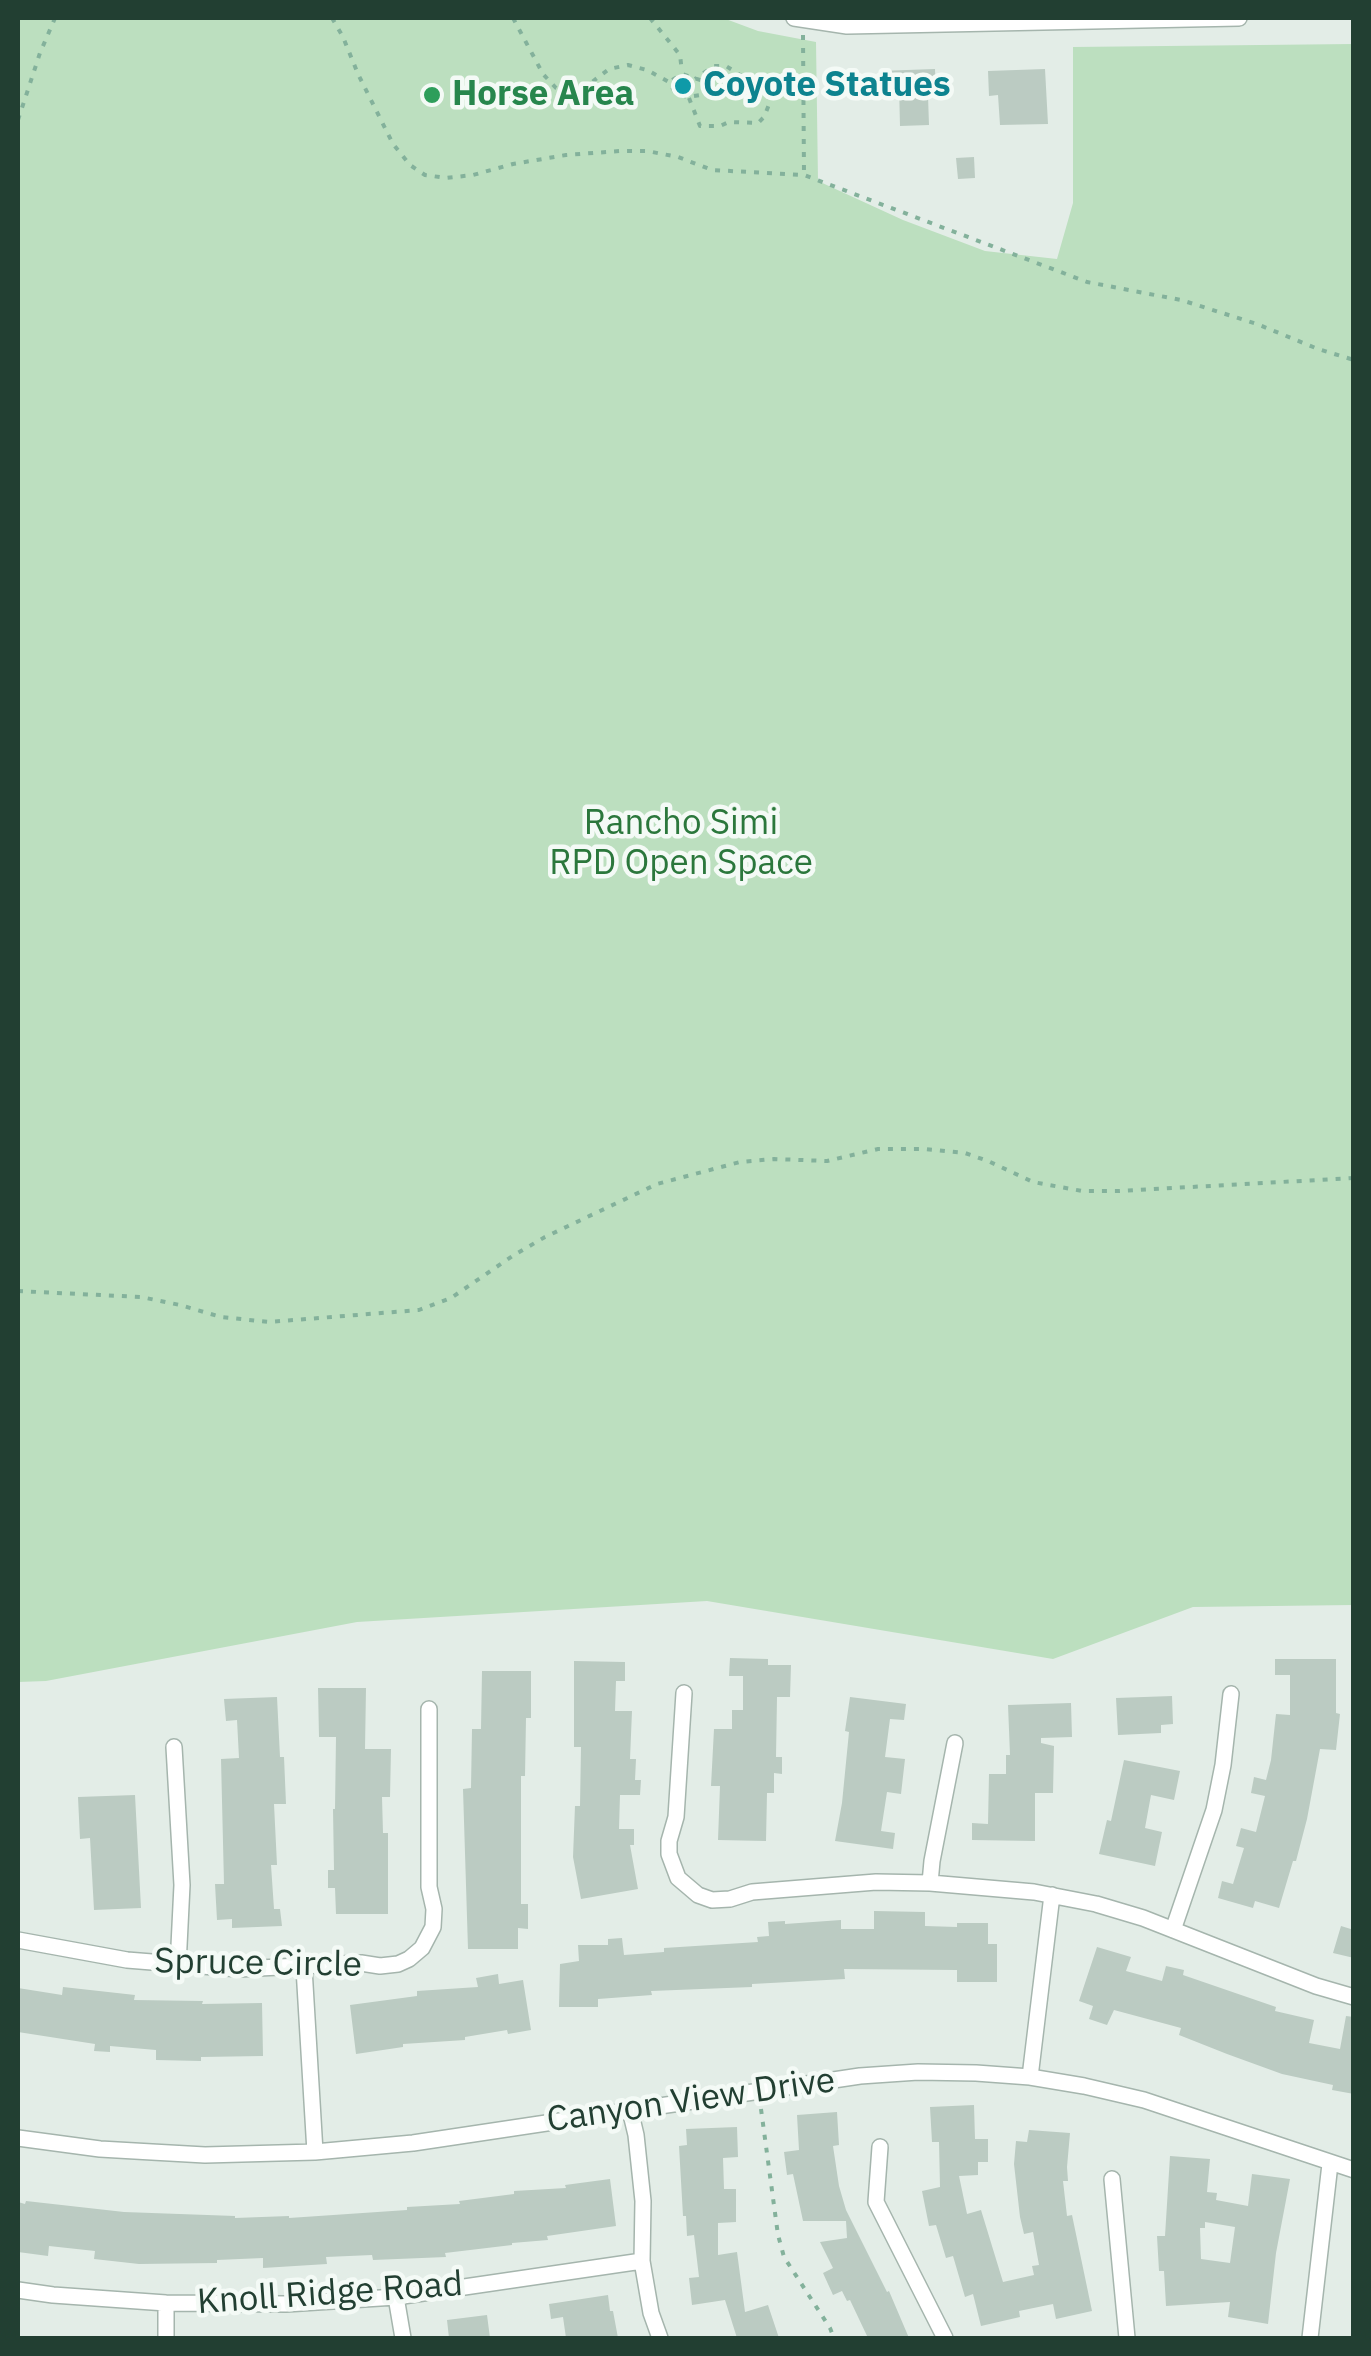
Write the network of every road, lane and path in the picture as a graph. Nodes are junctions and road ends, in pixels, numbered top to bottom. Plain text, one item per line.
1 (54, 18) edge
2 (332, 18) edge
3 (513, 18) edge
4 (650, 18) edge
5 (796, 18) edge
6 (1239, 18) edge
7 (682, 74) junction
8 (695, 79) junction
9 (669, 82) junction
10 (688, 97) junction
11 (18, 120) edge
12 (804, 175) junction
13 (1354, 360) edge
14 (1354, 1178) edge
15 (18, 1291) edge
16 (684, 1693) dead end
17 (1231, 1694) dead end
18 (428, 1709) dead end
19 (955, 1743) dead end
20 (174, 1747) dead end
21 (930, 1883) junction
22 (1052, 1895) junction
23 (1173, 1930) junction
24 (18, 1940) edge
25 (178, 1966) junction
26 (304, 1968) junction
27 (1354, 1997) edge
28 (1030, 2077) junction
29 (758, 2091) junction
30 (630, 2110) junction
31 (18, 2138) edge
32 (880, 2148) dead end
33 (316, 2152) junction
34 (1330, 2164) junction
35 (1354, 2170) edge
36 (1112, 2179) dead end
37 (642, 2261) junction
38 (18, 2290) edge
39 (396, 2296) junction
40 (166, 2303) junction
41 (166, 2338) edge
42 (402, 2338) edge
43 (660, 2338) edge
44 (834, 2338) edge
45 (945, 2338) edge
46 (1128, 2338) edge
47 (1310, 2338) edge

1 - 11 path
2 - 12 path
3 - 9 path
4 - 7 path
5 - 6 street
5 - 12 path
7 - 8 path
7 - 9 path
8 - 10 path
8 - 10 path
9 - 10 path
12 - 13 path
14 - 15 path
16 - 21 street
17 - 23 street
18 - 26 street, Spruce Circle
19 - 21 street
20 - 25 street
21 - 22 street
22 - 23 street
22 - 28 street
23 - 27 street
24 - 25 street, Spruce Circle
25 - 26 street, Spruce Circle
26 - 33 street
28 - 29 street, Canyon View Drive
28 - 34 street, Canyon View Drive
29 - 30 street, Canyon View Drive
29 - 44 path
30 - 33 street, Canyon View Drive
30 - 37 street
31 - 33 street, Canyon View Drive
32 - 45 street
34 - 35 street, Canyon View Drive
34 - 47 street
36 - 46 street
37 - 39 street, Knoll Ridge Road
37 - 43 street
38 - 40 street, Knoll Ridge Road
39 - 40 street, Knoll Ridge Road
39 - 42 street
40 - 41 street

